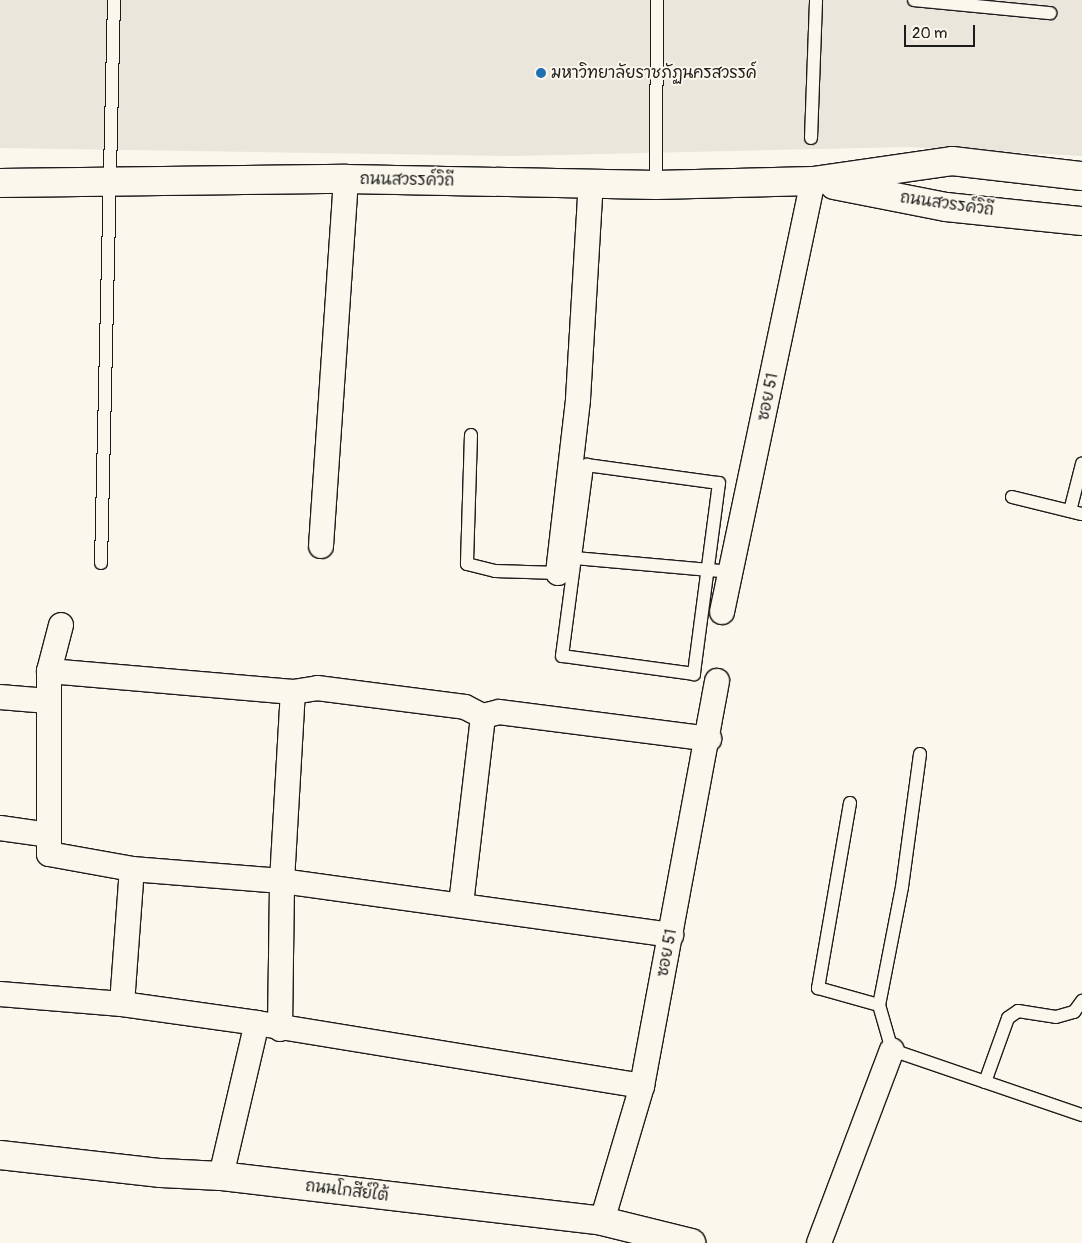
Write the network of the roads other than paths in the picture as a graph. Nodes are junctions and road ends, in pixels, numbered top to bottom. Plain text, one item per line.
1 (114, 0) edge
2 (657, 0) edge
3 (816, 0) edge
4 (914, 0) edge
5 (1050, 13) dead end
6 (811, 138) dead end
7 (1082, 176) edge
8 (346, 179) junction
9 (110, 180) junction
10 (813, 181) junction
11 (0, 183) edge
12 (591, 183) junction
13 (656, 185) junction
14 (1082, 221) edge
15 (471, 435) dead end
16 (1082, 464) edge
17 (1012, 497) dead end
18 (1076, 513) edge
19 (321, 546) dead end
20 (101, 563) dead end
21 (567, 565) junction
22 (708, 570) junction
23 (731, 572) junction
24 (722, 612) dead end
25 (61, 625) dead end
26 (49, 671) junction
27 (718, 681) dead end
28 (293, 692) junction
29 (0, 697) edge
30 (48, 701) junction
31 (483, 716) junction
32 (708, 739) junction
33 (920, 754) dead end
34 (850, 803) dead end
35 (0, 828) edge
36 (49, 836) junction
37 (132, 869) junction
38 (282, 881) junction
39 (460, 904) junction
40 (671, 935) junction
41 (0, 994) edge
42 (1082, 1001) edge
43 (122, 1004) junction
44 (879, 1005) junction
45 (257, 1023) junction
46 (280, 1029) junction
47 (892, 1050) junction
48 (986, 1082) junction
49 (642, 1086) junction
50 (1082, 1115) edge
51 (0, 1155) edge
52 (221, 1176) junction
53 (602, 1221) junction
54 (691, 1243) edge
55 (819, 1243) edge

1 - 9 lane
2 - 13 lane
3 - 6 lane
4 - 5 lane
7 - 10 main road, ถนนสวรรค์วิถี
8 - 9 main road, ถนนสวรรค์วิถี
8 - 12 main road, ถนนสวรรค์วิถี
8 - 19 street
9 - 11 main road, ถนนสวรรค์วิถี
9 - 20 lane
10 - 13 main road, ถนนสวรรค์วิถี
10 - 14 main road, ถนนสวรรค์วิถี
10 - 23 street, ซอย 51
12 - 13 main road, ถนนสวรรค์วิถี
12 - 21 street
15 - 21 lane
16 - 18 lane
17 - 18 lane
21 - 22 lane
21 - 22 lane
21 - 22 lane
22 - 23 lane
23 - 24 street, ซอย 51
25 - 26 street
26 - 28 street
26 - 30 street
27 - 32 street, ซอย 51
28 - 31 street
28 - 38 street
29 - 30 street
30 - 36 street
31 - 32 street
31 - 39 street
32 - 40 street, ซอย 51
33 - 44 lane
34 - 44 lane
35 - 36 street
36 - 37 street
37 - 38 street
37 - 43 street
38 - 39 street
38 - 46 street
39 - 40 street
40 - 49 street, ซอย 51
41 - 43 street
42 - 48 lane
43 - 45 street
44 - 47 lane
45 - 46 street
45 - 52 street
46 - 49 street
47 - 48 lane
47 - 55 street
48 - 50 lane
49 - 53 street, ซอย 51
51 - 52 main road, ถนนโกสีย์ใต้
52 - 53 main road, ถนนโกสีย์ใต้
53 - 54 main road, ถนนโกสีย์ใต้

